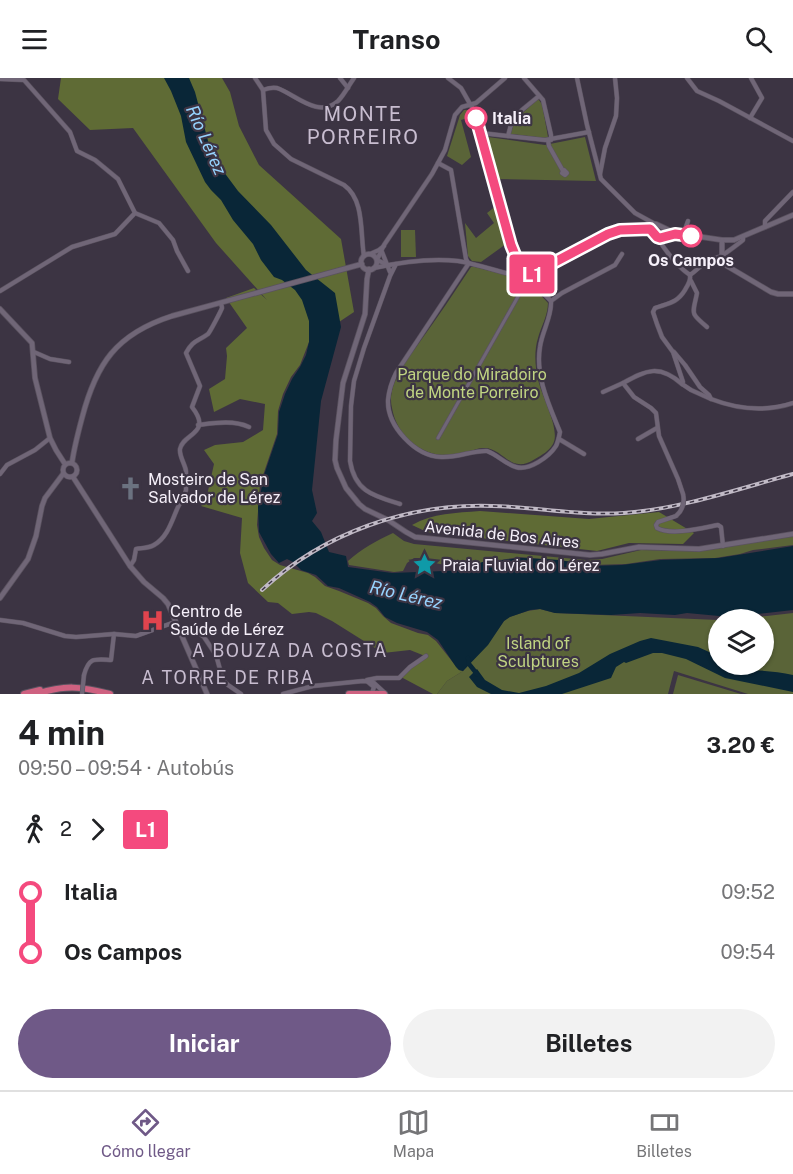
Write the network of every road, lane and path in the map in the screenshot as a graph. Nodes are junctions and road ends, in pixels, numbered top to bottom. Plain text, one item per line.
1 (255, 78) edge
2 (340, 78) edge
3 (354, 78) edge
4 (505, 78) edge
5 (524, 78) edge
6 (577, 78) edge
7 (615, 78) edge
8 (687, 78) edge
9 (751, 78) edge
10 (0, 79) edge
11 (450, 79) edge
12 (348, 87) junction
13 (263, 90) junction
14 (539, 96) junction
15 (471, 104) junction
16 (750, 117) junction
17 (589, 132) junction
18 (481, 133) junction
19 (508, 136) junction
20 (549, 140) junction
21 (793, 141) edge
22 (438, 163) junction
23 (563, 171) dead end
24 (599, 174) junction
25 (793, 192) edge
26 (135, 213) junction
27 (793, 215) edge
28 (642, 217) junction
29 (688, 220) dead end
30 (656, 225) junction
31 (765, 227) junction
32 (636, 228) junction
33 (664, 229) junction
34 (651, 230) junction
35 (675, 234) junction
36 (683, 235) junction
37 (665, 236) junction
38 (657, 237) junction
39 (742, 237) junction
40 (724, 240) junction
41 (384, 245) junction
42 (382, 251) junction
43 (370, 254) junction
44 (622, 254) dead end
45 (364, 256) junction
46 (722, 256) junction
47 (377, 260) junction
48 (469, 263) junction
49 (396, 264) junction
50 (385, 265) junction
51 (363, 266) junction
52 (372, 268) junction
53 (188, 272) dead end
54 (390, 276) junction
55 (691, 278) junction
56 (527, 279) junction
57 (0, 291) edge
58 (793, 294) edge
59 (366, 300) junction
60 (551, 302) junction
61 (221, 303) junction
62 (1, 313) edge
63 (707, 327) dead end
64 (34, 352) junction
65 (673, 352) junction
66 (69, 362) dead end
67 (622, 382) junction
68 (682, 384) junction
69 (603, 392) dead end
70 (711, 399) junction
71 (793, 403) edge
72 (198, 425) junction
73 (249, 428) dead end
74 (657, 428) junction
75 (50, 438) junction
76 (438, 438) dead end
77 (559, 439) junction
78 (638, 439) dead end
79 (584, 454) dead end
80 (72, 463) junction
81 (65, 464) junction
82 (0, 474) edge
83 (63, 474) junction
84 (73, 477) junction
85 (400, 504) dead end
86 (793, 534) edge
87 (723, 546) junction
88 (130, 566) junction
89 (0, 598) edge
90 (0, 620) edge
91 (176, 625) junction
92 (114, 634) junction
93 (426, 656) dead end
94 (365, 681) junction
95 (62, 687) junction
96 (284, 693) edge
97 (372, 693) edge
98 (24, 694) edge
99 (36, 694) edge
100 (82, 694) edge
101 (110, 694) edge
102 (207, 694) edge
103 (241, 694) edge
104 (349, 694) edge
105 (385, 694) edge

1 - 13 street
2 - 12 street
3 - 12 street
4 - 15 street
5 - 14 street
6 - 17 street
7 - 24 street
8 - 16 street
9 - 16 street
10 - 26 street
11 - 15 street
12 - 13 street
13 - 45 street
14 - 19 street
14 - 20 street
15 - 18 street
15 - 22 street
16 - 21 street
17 - 20 street
17 - 24 street
18 - 19 street
18 - 56 street
19 - 20 street
20 - 23 street
22 - 41 street
22 - 48 street
24 - 28 street
25 - 31 street
26 - 53 street
26 - 57 street
27 - 31 street
28 - 30 street
28 - 32 street
29 - 36 street
30 - 33 street
30 - 34 street
31 - 39 street
32 - 34 street
32 - 56 street
33 - 35 street
33 - 37 street
34 - 38 street
35 - 36 street
35 - 37 street
36 - 40 street
37 - 38 street
38 - 55 street
39 - 40 street
39 - 46 street
40 - 46 street
41 - 42 street
41 - 43 street
42 - 47 street
42 - 50 street
43 - 45 street
43 - 47 street
44 - 60 street
45 - 51 street
46 - 55 street
46 - 58 street
47 - 50 street
47 - 52 street
48 - 49 street
48 - 56 street
48 - 77 street
49 - 50 street
49 - 54 street
50 - 52 street
50 - 54 street
51 - 52 street
51 - 59 street, Avenida de Bos Aires
51 - 61 street
52 - 59 street, Avenida de Bos Aires
54 - 85 street
55 - 63 street
55 - 65 street
56 - 60 street
56 - 76 street
59 - 87 street, Avenida de Bos Aires
60 - 77 street
61 - 72 street
61 - 80 street
62 - 64 street
64 - 66 street
64 - 75 street
65 - 68 street
65 - 70 street
67 - 68 street
67 - 69 street
67 - 74 street
68 - 70 street
70 - 71 street
72 - 73 street
72 - 88 street
74 - 78 street
74 - 87 street, bridge
75 - 81 street
75 - 82 street
77 - 79 street
80 - 81 street
80 - 84 street
81 - 83 street
83 - 84 street
83 - 89 street
84 - 88 street
86 - 87 street, Avenida de Bos Aires
88 - 91 street
90 - 92 street
91 - 92 street
91 - 102 street
91 - 103 street
92 - 100 street, bridge
93 - 94 street
94 - 96 street
94 - 97 street
94 - 105 street
95 - 98 highway
95 - 99 highway
95 - 101 highway
97 - 104 highway
97 - 105 highway

